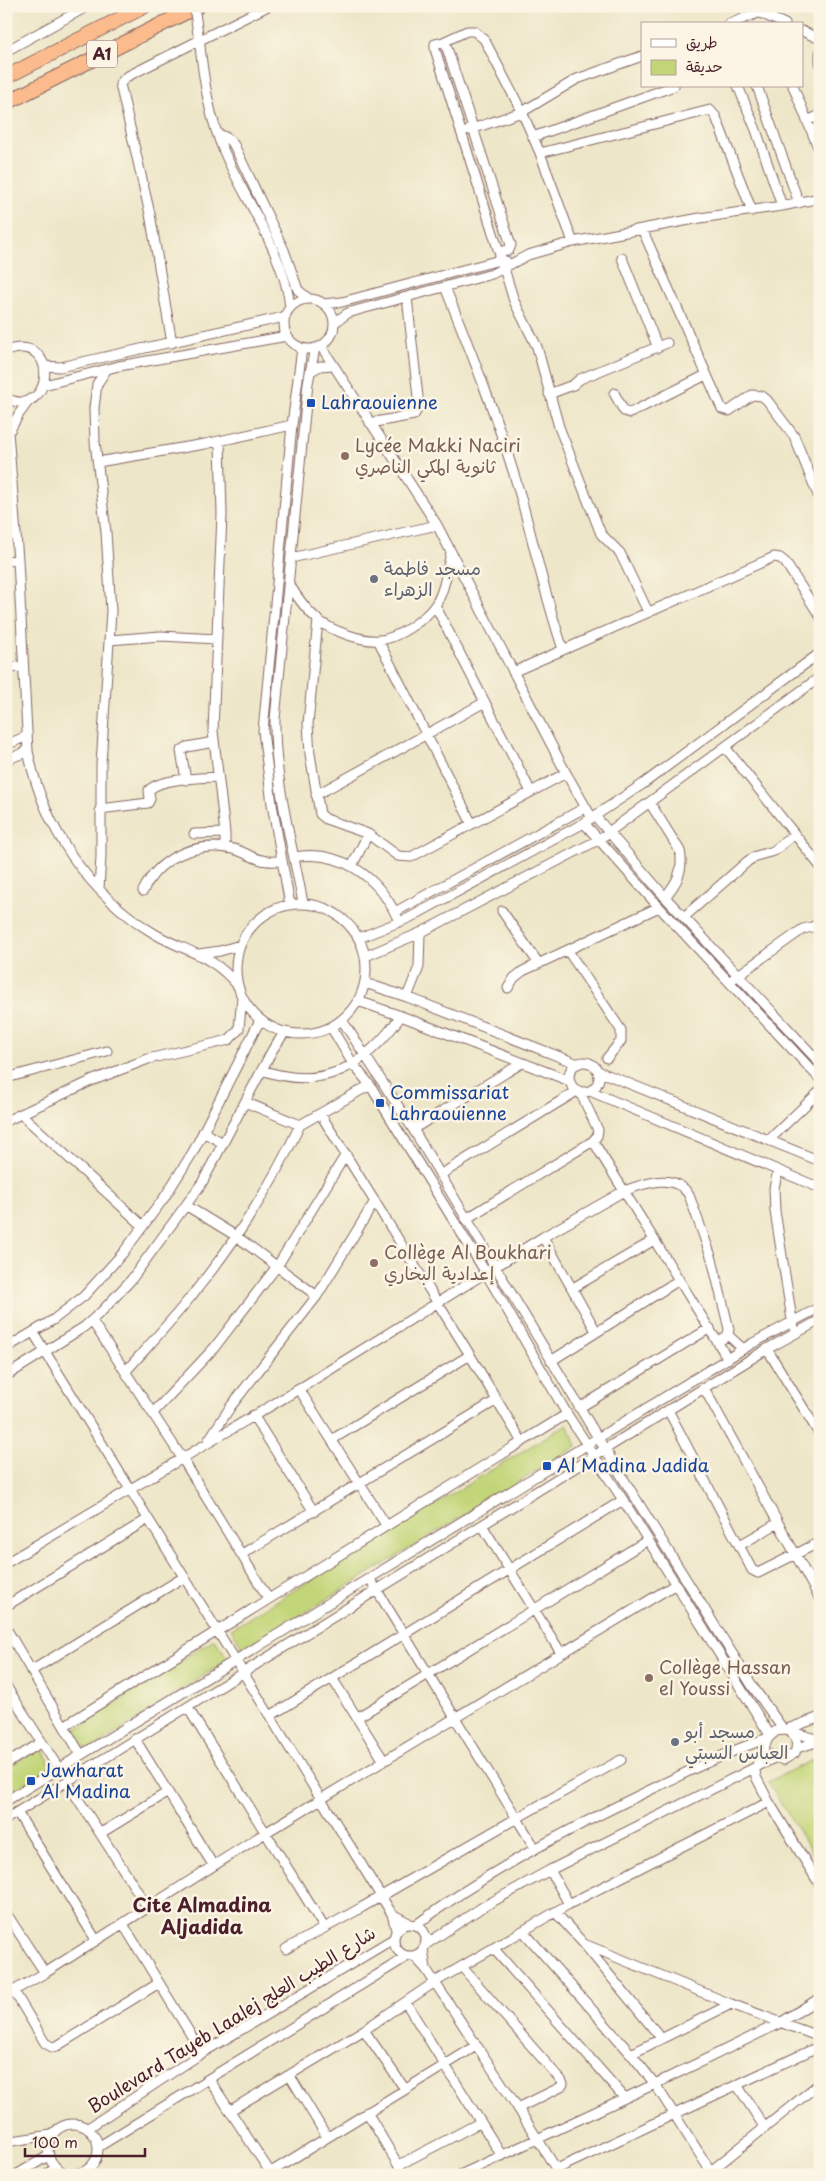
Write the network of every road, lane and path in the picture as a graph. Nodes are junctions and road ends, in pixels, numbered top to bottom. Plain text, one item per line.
1 (88, 6) edge
2 (145, 6) edge
3 (196, 6) edge
4 (268, 6) edge
5 (744, 6) edge
6 (758, 12) junction
7 (734, 22) edge
8 (780, 22) edge
9 (804, 32) edge
10 (199, 37) junction
11 (820, 39) edge
12 (443, 42) junction
13 (6, 51) edge
14 (820, 53) edge
15 (641, 56) edge
16 (820, 63) edge
17 (6, 77) edge
18 (668, 88) edge
19 (739, 88) edge
20 (758, 88) edge
21 (794, 88) edge
22 (6, 103) edge
23 (522, 112) junction
24 (820, 115) edge
25 (807, 121) junction
26 (772, 124) junction
27 (474, 129) junction
28 (756, 130) junction
29 (217, 133) junction
30 (461, 133) junction
31 (533, 137) junction
32 (820, 152) edge
33 (540, 153) junction
34 (820, 198) edge
35 (799, 203) junction
36 (782, 206) junction
37 (752, 211) junction
38 (642, 229) junction
39 (573, 242) junction
40 (622, 258) dead end
41 (504, 261) junction
42 (445, 286) junction
43 (407, 297) junction
44 (309, 299) junction
45 (324, 304) junction
46 (290, 307) junction
47 (284, 317) junction
48 (334, 323) junction
49 (287, 336) junction
50 (172, 343) junction
51 (668, 343) dead end
52 (318, 347) junction
53 (302, 348) junction
54 (658, 348) junction
55 (6, 351) edge
56 (334, 365) junction
57 (45, 366) junction
58 (107, 369) junction
59 (310, 371) junction
60 (706, 375) junction
61 (44, 385) junction
62 (614, 393) dead end
63 (549, 394) junction
64 (6, 398) edge
65 (30, 399) junction
66 (6, 406) edge
67 (370, 422) junction
68 (292, 425) junction
69 (8, 431) edge
70 (220, 442) junction
71 (98, 462) junction
72 (820, 500) edge
73 (437, 525) junction
74 (451, 553) junction
75 (291, 558) junction
76 (18, 560) junction
77 (6, 561) edge
78 (289, 584) junction
79 (435, 605) junction
80 (648, 612) junction
81 (820, 616) edge
82 (318, 620) junction
83 (217, 639) junction
84 (109, 640) junction
85 (378, 640) junction
86 (564, 648) junction
87 (818, 654) edge
88 (820, 666) edge
89 (23, 667) junction
90 (6, 668) edge
91 (513, 672) junction
92 (820, 677) edge
93 (485, 702) junction
94 (426, 734) junction
95 (28, 736) junction
96 (214, 742) junction
97 (6, 745) edge
98 (725, 747) junction
99 (28, 752) junction
100 (6, 760) edge
101 (566, 773) junction
102 (218, 777) junction
103 (186, 780) junction
104 (531, 792) junction
105 (316, 795) junction
106 (650, 803) junction
107 (100, 808) junction
108 (586, 808) junction
109 (590, 819) junction
110 (472, 824) junction
111 (609, 833) junction
112 (194, 834) dead end
113 (225, 834) junction
114 (368, 834) junction
115 (794, 834) junction
116 (598, 840) junction
117 (225, 847) junction
118 (294, 857) junction
119 (281, 861) junction
120 (352, 866) junction
121 (820, 866) edge
122 (99, 890) junction
123 (143, 891) dead end
124 (665, 897) junction
125 (304, 904) junction
126 (290, 905) junction
127 (659, 907) junction
128 (502, 911) dead end
129 (395, 912) junction
130 (684, 917) junction
131 (400, 922) junction
132 (820, 923) edge
133 (420, 933) junction
134 (359, 938) junction
135 (240, 945) junction
136 (568, 951) junction
137 (199, 954) junction
138 (366, 956) junction
139 (539, 964) junction
140 (738, 976) junction
141 (730, 982) junction
142 (365, 983) junction
143 (238, 986) junction
144 (508, 988) dead end
145 (242, 997) junction
146 (407, 997) junction
147 (358, 1001) junction
148 (402, 1016) junction
149 (260, 1020) junction
150 (342, 1020) junction
151 (331, 1027) junction
152 (285, 1032) junction
153 (107, 1051) dead end
154 (364, 1057) junction
155 (607, 1058) dead end
156 (522, 1063) junction
157 (353, 1064) junction
158 (578, 1064) junction
159 (820, 1064) edge
160 (262, 1070) junction
161 (598, 1071) junction
162 (6, 1078) edge
163 (820, 1079) edge
164 (570, 1081) junction
165 (370, 1085) junction
166 (578, 1091) junction
167 (590, 1091) junction
168 (820, 1091) edge
169 (245, 1102) junction
170 (21, 1114) junction
171 (321, 1115) junction
172 (6, 1121) edge
173 (300, 1125) junction
174 (413, 1129) junction
175 (203, 1132) junction
176 (769, 1140) junction
177 (594, 1141) junction
178 (224, 1143) junction
179 (346, 1154) junction
180 (820, 1161) edge
181 (778, 1170) junction
182 (440, 1175) junction
183 (820, 1188) edge
184 (624, 1191) junction
185 (375, 1201) junction
186 (187, 1206) junction
187 (466, 1219) junction
188 (143, 1226) junction
189 (236, 1236) junction
190 (543, 1237) junction
191 (654, 1240) junction
192 (278, 1265) junction
193 (496, 1268) junction
194 (486, 1273) junction
195 (679, 1280) junction
196 (573, 1288) junction
197 (317, 1296) junction
198 (437, 1302) junction
199 (820, 1307) edge
200 (820, 1320) edge
201 (92, 1321) junction
202 (792, 1322) junction
203 (710, 1328) junction
204 (596, 1331) junction
205 (33, 1332) junction
206 (795, 1334) junction
207 (728, 1335) junction
208 (718, 1342) junction
209 (6, 1348) edge
210 (743, 1349) junction
211 (767, 1349) junction
212 (46, 1352) junction
213 (470, 1355) junction
214 (728, 1359) junction
215 (551, 1361) junction
216 (126, 1371) junction
217 (6, 1376) edge
218 (704, 1388) junction
219 (299, 1389) junction
220 (497, 1400) junction
221 (580, 1408) junction
222 (668, 1410) junction
223 (153, 1412) junction
224 (567, 1414) junction
225 (254, 1416) junction
226 (820, 1435) edge
227 (598, 1438) junction
228 (333, 1439) junction
229 (522, 1442) junction
230 (207, 1443) junction
231 (587, 1445) junction
232 (605, 1449) junction
233 (594, 1455) junction
234 (182, 1458) junction
235 (360, 1483) junction
236 (130, 1489) junction
237 (623, 1500) junction
238 (314, 1512) junction
239 (148, 1519) junction
240 (778, 1523) junction
241 (482, 1525) junction
242 (386, 1526) junction
243 (648, 1540) junction
244 (820, 1542) edge
245 (740, 1545) junction
246 (242, 1554) junction
247 (795, 1556) junction
248 (6, 1562) edge
249 (510, 1571) junction
250 (184, 1577) junction
251 (369, 1578) junction
252 (676, 1584) junction
253 (376, 1589) junction
254 (268, 1598) junction
255 (820, 1599) edge
256 (6, 1606) edge
257 (533, 1610) junction
258 (6, 1628) edge
259 (217, 1630) junction
260 (403, 1634) junction
261 (561, 1654) junction
262 (236, 1660) junction
263 (31, 1671) junction
264 (242, 1671) junction
265 (429, 1675) junction
266 (332, 1678) junction
267 (6, 1686) edge
268 (188, 1708) junction
269 (270, 1716) junction
270 (358, 1717) junction
271 (456, 1717) junction
272 (820, 1717) edge
273 (64, 1726) junction
274 (786, 1730) junction
275 (768, 1738) junction
276 (135, 1739) junction
277 (820, 1740) edge
278 (42, 1742) junction
279 (797, 1748) junction
280 (81, 1755) junction
281 (774, 1758) junction
282 (621, 1760) dead end
283 (384, 1761) junction
284 (6, 1764) edge
285 (756, 1766) junction
286 (59, 1769) junction
287 (67, 1782) junction
288 (168, 1792) junction
289 (322, 1800) junction
290 (6, 1801) edge
291 (769, 1802) junction
292 (17, 1812) junction
293 (515, 1818) junction
294 (6, 1819) edge
295 (101, 1833) junction
296 (265, 1833) junction
297 (535, 1848) junction
298 (213, 1865) junction
299 (550, 1870) junction
300 (820, 1885) edge
301 (381, 1896) junction
302 (569, 1904) junction
303 (148, 1908) junction
304 (555, 1912) junction
305 (6, 1913) edge
306 (392, 1914) junction
307 (123, 1924) junction
308 (413, 1924) junction
309 (324, 1927) junction
310 (396, 1930) junction
311 (523, 1931) junction
312 (393, 1939) junction
313 (96, 1940) junction
314 (584, 1944) junction
315 (424, 1947) junction
316 (286, 1949) dead end
317 (494, 1949) junction
318 (411, 1956) junction
319 (462, 1967) junction
320 (426, 1970) junction
321 (45, 1973) junction
322 (435, 1982) junction
323 (159, 1983) junction
324 (10, 1993) edge
325 (820, 1998) edge
326 (406, 2003) junction
327 (731, 2004) junction
328 (780, 2023) junction
329 (364, 2030) junction
330 (661, 2038) junction
331 (820, 2038) edge
332 (476, 2046) junction
333 (820, 2046) edge
334 (202, 2053) junction
335 (631, 2054) junction
336 (445, 2065) junction
337 (290, 2076) junction
338 (209, 2079) junction
339 (820, 2083) edge
340 (655, 2084) junction
341 (737, 2085) junction
342 (405, 2089) junction
343 (624, 2097) junction
344 (518, 2108) junction
345 (231, 2110) junction
346 (367, 2112) junction
347 (673, 2114) junction
348 (481, 2122) junction
349 (88, 2128) junction
350 (765, 2128) junction
351 (51, 2135) junction
352 (327, 2137) junction
353 (537, 2138) junction
354 (6, 2142) edge
355 (98, 2147) junction
356 (48, 2156) junction
357 (502, 2156) junction
358 (399, 2165) junction
359 (56, 2168) junction
360 (87, 2172) edge
361 (559, 2172) edge
362 (712, 2173) edge
363 (271, 2174) edge
364 (16, 2175) edge
365 (45, 2175) edge
366 (404, 2175) edge
367 (460, 2175) edge

1 - 13 street
2 - 17 highway, A1
3 - 10 street, bridge
3 - 22 highway, A1
4 - 10 street
5 - 6 street
6 - 7 street
6 - 8 street
9 - 11 street
10 - 29 street
10 - 50 street
12 - 23 street
12 - 27 street
12 - 30 street
14 - 16 street
15 - 23 street
18 - 31 street
19 - 28 street
20 - 26 street
21 - 25 street
23 - 27 street
23 - 31 street
24 - 25 street
25 - 32 street
26 - 28 street
26 - 35 street
27 - 30 street
27 - 41 street
28 - 36 street
29 - 44 street
29 - 46 street
30 - 41 street
31 - 33 street
33 - 37 street
33 - 39 street
34 - 35 street
35 - 36 street
36 - 37 street
37 - 38 street
38 - 39 street
38 - 60 street
39 - 41 street
40 - 54 street
41 - 42 street
41 - 45 street
41 - 63 street
42 - 43 street
42 - 86 street
43 - 48 street
43 - 67 street
44 - 45 street
44 - 46 street
45 - 48 street
46 - 47 street
47 - 49 street
47 - 50 street
48 - 52 street
49 - 53 street
49 - 58 street
50 - 57 street
51 - 54 street
52 - 53 street
52 - 56 street
52 - 59 street
53 - 68 street
54 - 63 street
55 - 57 street
56 - 59 street
56 - 67 street
57 - 61 street
58 - 61 street
58 - 71 street
59 - 75 street
60 - 62 street
60 - 72 street
61 - 65 street
63 - 80 street
64 - 65 street
65 - 69 street
66 - 69 street
67 - 73 street
68 - 70 street
68 - 119 street
69 - 76 street
70 - 71 street
70 - 83 street
71 - 84 street
73 - 74 street
73 - 75 street
74 - 79 street
74 - 91 street
75 - 78 street
76 - 77 street
76 - 89 street
78 - 82 street
78 - 118 street
79 - 85 street
79 - 93 street
80 - 81 street
80 - 86 street
82 - 85 street
82 - 105 street
83 - 84 street
83 - 96 street
84 - 107 street
85 - 94 street
86 - 91 street
87 - 88 street
87 - 109 street
89 - 90 street
89 - 95 street
91 - 101 street
92 - 98 street
93 - 94 street
93 - 104 street
94 - 105 street
94 - 110 street
95 - 97 street
95 - 99 street
96 - 102 street
96 - 103 street
98 - 106 street
98 - 115 street
99 - 100 street
99 - 122 street
101 - 104 street
101 - 108 street
102 - 103 street
102 - 113 street
103 - 107 street
104 - 110 street
105 - 114 street
106 - 111 street
106 - 124 street
107 - 122 street
108 - 109 street
108 - 129 street
109 - 111 street
109 - 116 street
109 - 131 street
110 - 114 street
111 - 116 street
111 - 124 street
112 - 113 street
113 - 117 street
114 - 120 street
115 - 121 street
115 - 130 street
116 - 127 street
116 - 133 street
117 - 119 street
117 - 123 street
118 - 120 street
118 - 125 street
119 - 126 street
120 - 129 street
122 - 137 street
124 - 130 street
125 - 126 street
125 - 134 street
126 - 135 street
127 - 136 street
127 - 141 street
128 - 139 street
129 - 131 street
130 - 140 street
131 - 134 street
132 - 140 street
133 - 138 street
133 - 146 street
134 - 138 street
135 - 137 street
135 - 143 street
136 - 139 street
136 - 155 street
137 - 143 street
138 - 142 street
139 - 144 street
140 - 141 street
140 - 159 street
141 - 163 street
142 - 146 street
142 - 147 street
143 - 145 street
145 - 149 street
145 - 170 street
146 - 158 street
147 - 148 street
147 - 150 street
148 - 154 street
148 - 156 street
149 - 152 street
149 - 175 street
150 - 151 street
150 - 154 street
151 - 152 street
151 - 157 street
152 - 160 street
153 - 162 street
154 - 157 street
154 - 174 street
156 - 164 street
156 - 174 street
157 - 160 street
157 - 165 street
158 - 161 street
158 - 164 street
160 - 169 street
161 - 167 street
161 - 176 street
164 - 166 street
165 - 171 street
165 - 194 street
166 - 167 street
166 - 177 street
166 - 182 street
167 - 181 street
168 - 176 street
169 - 173 street
169 - 178 street
170 - 172 street
170 - 188 street
171 - 173 street
171 - 179 street
173 - 189 street
174 - 182 street
175 - 178 street
175 - 188 street
176 - 180 street
177 - 184 street
177 - 187 street
178 - 186 street
179 - 185 street
179 - 192 street
181 - 183 street
181 - 202 street
182 - 187 street
184 - 190 street
184 - 191 street
184 - 207 street
185 - 197 street
185 - 198 street
186 - 189 street
186 - 201 street
187 - 193 street
188 - 205 street
189 - 192 street
189 - 216 street
190 - 193 street
190 - 196 street
191 - 195 street
191 - 196 street
192 - 197 street
192 - 223 street
193 - 194 street
193 - 215 street
194 - 198 street
194 - 224 street
195 - 203 street
195 - 204 street
196 - 204 street
197 - 230 street
198 - 213 street
198 - 219 street
199 - 202 street
200 - 206 street
201 - 212 street
201 - 216 street
202 - 206 street
202 - 210 street
203 - 208 street
203 - 221 street
204 - 215 street
205 - 209 street
205 - 212 street
206 - 211 street
207 - 208 street
207 - 210 street
208 - 214 street
210 - 214 street
211 - 218 street
211 - 226 street
212 - 217 street
212 - 236 street
213 - 220 street
213 - 228 street
214 - 227 street
215 - 221 street
216 - 223 street
218 - 222 street
218 - 240 street
219 - 225 street
219 - 228 street
220 - 229 street
220 - 235 street
221 - 227 street
222 - 232 street
222 - 245 street
223 - 234 street
224 - 229 street
224 - 231 street
225 - 230 street
225 - 238 street
227 - 231 street
227 - 232 street
228 - 235 street
229 - 242 street
230 - 234 street
231 - 233 street
231 - 251 street
232 - 233 street
232 - 274 street
233 - 237 street
233 - 241 street
234 - 236 street
234 - 246 street
235 - 238 street
235 - 242 street
236 - 239 street
236 - 248 street
237 - 243 street
237 - 249 street
238 - 246 street
239 - 250 street
239 - 256 street
240 - 245 street
240 - 247 street
241 - 249 street
241 - 253 street
242 - 254 street
243 - 252 street
243 - 257 street
244 - 247 street
245 - 247 street
246 - 254 street
247 - 255 street
249 - 257 street
249 - 260 street
250 - 259 street
250 - 263 street
251 - 253 street
251 - 262 street
252 - 261 street
252 - 275 street
253 - 260 street
253 - 264 street
254 - 259 street
257 - 261 street
257 - 265 street
258 - 263 street
259 - 262 street
259 - 273 street
260 - 265 street
260 - 266 street
261 - 271 street
262 - 264 street
262 - 280 street
263 - 273 street
264 - 268 street
264 - 269 street
265 - 270 street
265 - 271 street
266 - 269 street
266 - 270 street
267 - 278 street
268 - 276 street
268 - 296 street
269 - 289 street
270 - 283 street
271 - 283 street
271 - 293 street
272 - 274 street
273 - 280 street
274 - 275 street
274 - 277 street
274 - 279 street
275 - 281 street
275 - 285 street
275 - 297 street
276 - 287 street
276 - 288 street
277 - 279 street
278 - 284 street
278 - 286 street
279 - 281 street
280 - 286 street
281 - 285 street
282 - 293 street
283 - 289 street
285 - 291 street
285 - 299 street
286 - 290 street
287 - 292 street
287 - 295 street
288 - 295 street
288 - 298 street
289 - 296 street
289 - 301 street
291 - 300 street
291 - 302 street
292 - 294 street
292 - 313 street
293 - 297 street
293 - 301 street
295 - 303 street
296 - 298 street
296 - 309 street
297 - 308 street
298 - 303 street
299 - 302 street
299 - 315 street
301 - 306 street
301 - 309 street
302 - 304 street
303 - 307 street
304 - 311 street
304 - 314 street
305 - 321 street
306 - 308 street
306 - 310 street
307 - 313 street
307 - 323 street
308 - 310 street
308 - 315 street
309 - 316 street
310 - 312 street
311 - 317 street
311 - 335 street
312 - 318 street
312 - 334 street, Boulevard Tayeb Laalej شارع الطيب العلج
313 - 321 street
314 - 327 street
314 - 330 street
315 - 318 street
315 - 320 street
317 - 319 street
317 - 343 street
318 - 320 street
318 - 338 street, Boulevard Tayeb Laalej شارع الطيب العلج
319 - 322 street
319 - 344 street
320 - 322 street
321 - 324 street
322 - 326 street
322 - 332 street
323 - 324 street
323 - 334 street
325 - 328 street
326 - 329 street
326 - 336 street
327 - 328 street
327 - 330 street
328 - 331 street
328 - 340 street
329 - 337 street
329 - 342 street
330 - 335 street
332 - 336 street
332 - 344 street
333 - 341 street
334 - 349 street, Boulevard Tayeb Laalej شارع الطيب العلج
335 - 340 street
336 - 342 street
336 - 348 street
337 - 345 street
337 - 352 street
338 - 345 street
338 - 355 street, Boulevard Tayeb Laalej شارع الطيب العلج
339 - 350 street
340 - 343 street
340 - 347 street
341 - 347 street
341 - 350 street
342 - 346 street
343 - 353 street
344 - 353 street
345 - 363 street
346 - 352 street
346 - 358 street
347 - 361 street
347 - 362 street
348 - 357 street
348 - 358 street
349 - 351 street
349 - 355 street
350 - 362 street
351 - 354 street
351 - 356 street
352 - 363 street
353 - 357 street
353 - 361 street
355 - 360 street
356 - 359 street
356 - 364 street
357 - 367 street
358 - 366 street
359 - 360 street
359 - 365 street

